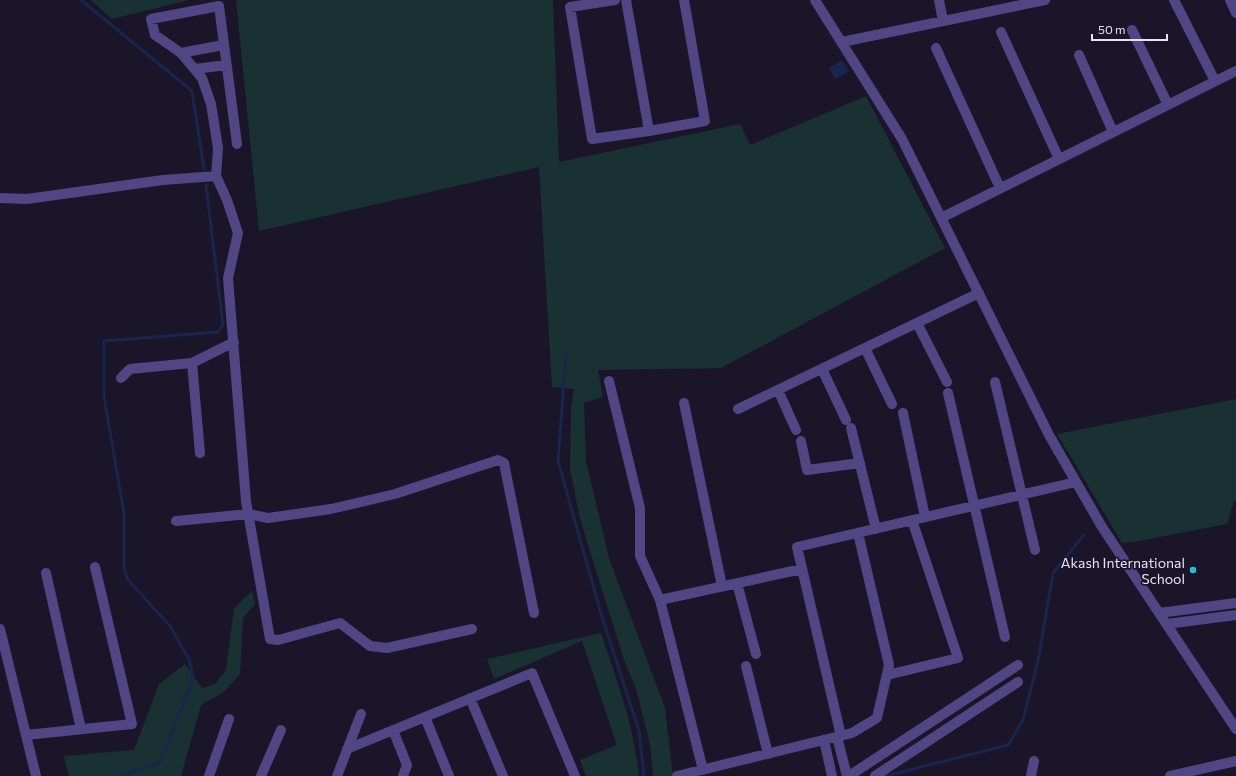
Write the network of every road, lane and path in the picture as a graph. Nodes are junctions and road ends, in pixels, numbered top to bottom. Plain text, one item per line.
1 (615, 0) edge
2 (626, 0) edge
3 (684, 0) edge
4 (815, 0) edge
5 (939, 0) edge
6 (1045, 0) edge
7 (1174, 0) edge
8 (1230, 0) edge
9 (1236, 13) edge
10 (943, 21) junction
11 (1132, 30) dead end
12 (1001, 32) dead end
13 (842, 42) junction
14 (223, 45) junction
15 (936, 48) dead end
16 (181, 53) junction
17 (1079, 55) dead end
18 (226, 65) junction
19 (194, 69) junction
20 (1236, 71) edge
21 (1215, 81) junction
22 (1168, 105) junction
23 (649, 131) junction
24 (1114, 132) junction
25 (237, 144) dead end
26 (1059, 159) junction
27 (216, 176) junction
28 (1000, 188) junction
29 (0, 198) edge
30 (941, 218) junction
31 (979, 294) junction
32 (918, 323) junction
33 (234, 342) junction
34 (866, 348) junction
35 (192, 364) junction
36 (822, 369) junction
37 (121, 378) dead end
38 (609, 381) dead end
39 (947, 382) dead end
40 (995, 382) dead end
41 (778, 390) junction
42 (948, 393) dead end
43 (684, 403) dead end
44 (892, 404) dead end
45 (738, 409) dead end
46 (902, 413) dead end
47 (796, 430) dead end
48 (801, 441) dead end
49 (200, 453) dead end
50 (860, 463) junction
51 (1076, 482) junction
52 (1021, 494) junction
53 (974, 506) junction
54 (249, 514) junction
55 (925, 517) junction
56 (912, 520) junction
57 (176, 521) dead end
58 (876, 529) junction
59 (858, 533) junction
60 (1034, 550) dead end
61 (95, 566) dead end
62 (802, 569) junction
63 (46, 573) dead end
64 (737, 583) junction
65 (722, 586) junction
66 (660, 600) junction
67 (1236, 603) edge
68 (534, 613) dead end
69 (1159, 613) junction
70 (1236, 615) edge
71 (1167, 624) junction
72 (0, 629) edge
73 (472, 629) dead end
74 (1005, 637) dead end
75 (756, 654) dead end
76 (1018, 665) dead end
77 (746, 666) dead end
78 (887, 675) junction
79 (1018, 682) dead end
80 (470, 698) junction
81 (361, 714) dead end
82 (425, 716) junction
83 (229, 719) dead end
84 (81, 729) junction
85 (1236, 729) edge
86 (281, 730) dead end
87 (393, 730) junction
88 (26, 735) junction
89 (839, 736) junction
90 (824, 740) junction
91 (347, 749) junction
92 (768, 754) junction
93 (1034, 760) dead end
94 (1236, 761) edge
95 (703, 770) junction
96 (36, 776) edge
97 (209, 776) edge
98 (262, 776) edge
99 (337, 776) edge
100 (403, 776) edge
101 (449, 776) edge
102 (502, 776) edge
103 (575, 776) edge
104 (677, 776) edge
105 (832, 776) edge
106 (848, 776) edge
107 (875, 776) edge
108 (1031, 776) edge
109 (1170, 776) edge

1 - 23 street
2 - 23 street
3 - 23 street
4 - 13 street
5 - 10 street
6 - 10 street
7 - 21 street
8 - 9 street
10 - 13 street
11 - 22 street
12 - 26 street
13 - 30 street
14 - 16 street
14 - 16 street
14 - 18 street
15 - 28 street
16 - 19 street
17 - 24 street
18 - 19 street
18 - 25 street
19 - 27 street
20 - 21 street
21 - 22 street
22 - 24 street
24 - 26 street
26 - 28 street
27 - 29 street
27 - 33 street
28 - 30 street
30 - 31 street
31 - 32 street
31 - 51 street
32 - 34 street
32 - 39 street
33 - 35 street
33 - 54 street
34 - 36 street
34 - 44 street
35 - 37 street
35 - 49 street
36 - 41 street
36 - 50 street
38 - 66 street
40 - 52 street
41 - 45 street
41 - 47 street
42 - 53 street
43 - 65 street
46 - 55 street
48 - 50 street
50 - 58 street
51 - 52 street
51 - 69 street
52 - 53 street
52 - 60 street
53 - 55 street
53 - 74 street
54 - 57 street
54 - 68 street
54 - 73 street
55 - 56 street
56 - 58 street
56 - 78 street
58 - 59 street
59 - 62 street
59 - 78 street
61 - 84 street
62 - 64 street
62 - 89 street
63 - 84 street
64 - 65 street
64 - 75 street
65 - 66 street
66 - 95 street
67 - 69 street
69 - 71 street
70 - 71 street
71 - 85 street
72 - 88 street
76 - 106 street
77 - 92 street
78 - 89 street
79 - 107 street
80 - 82 street
80 - 102 street
80 - 103 street
81 - 91 street
82 - 87 street
82 - 101 street
83 - 97 street
84 - 88 street
86 - 98 street
87 - 91 street
87 - 100 street
88 - 96 street
89 - 90 street
89 - 106 street
90 - 92 street
90 - 105 street
91 - 99 street
92 - 95 street
93 - 108 street
94 - 109 street
95 - 104 street

